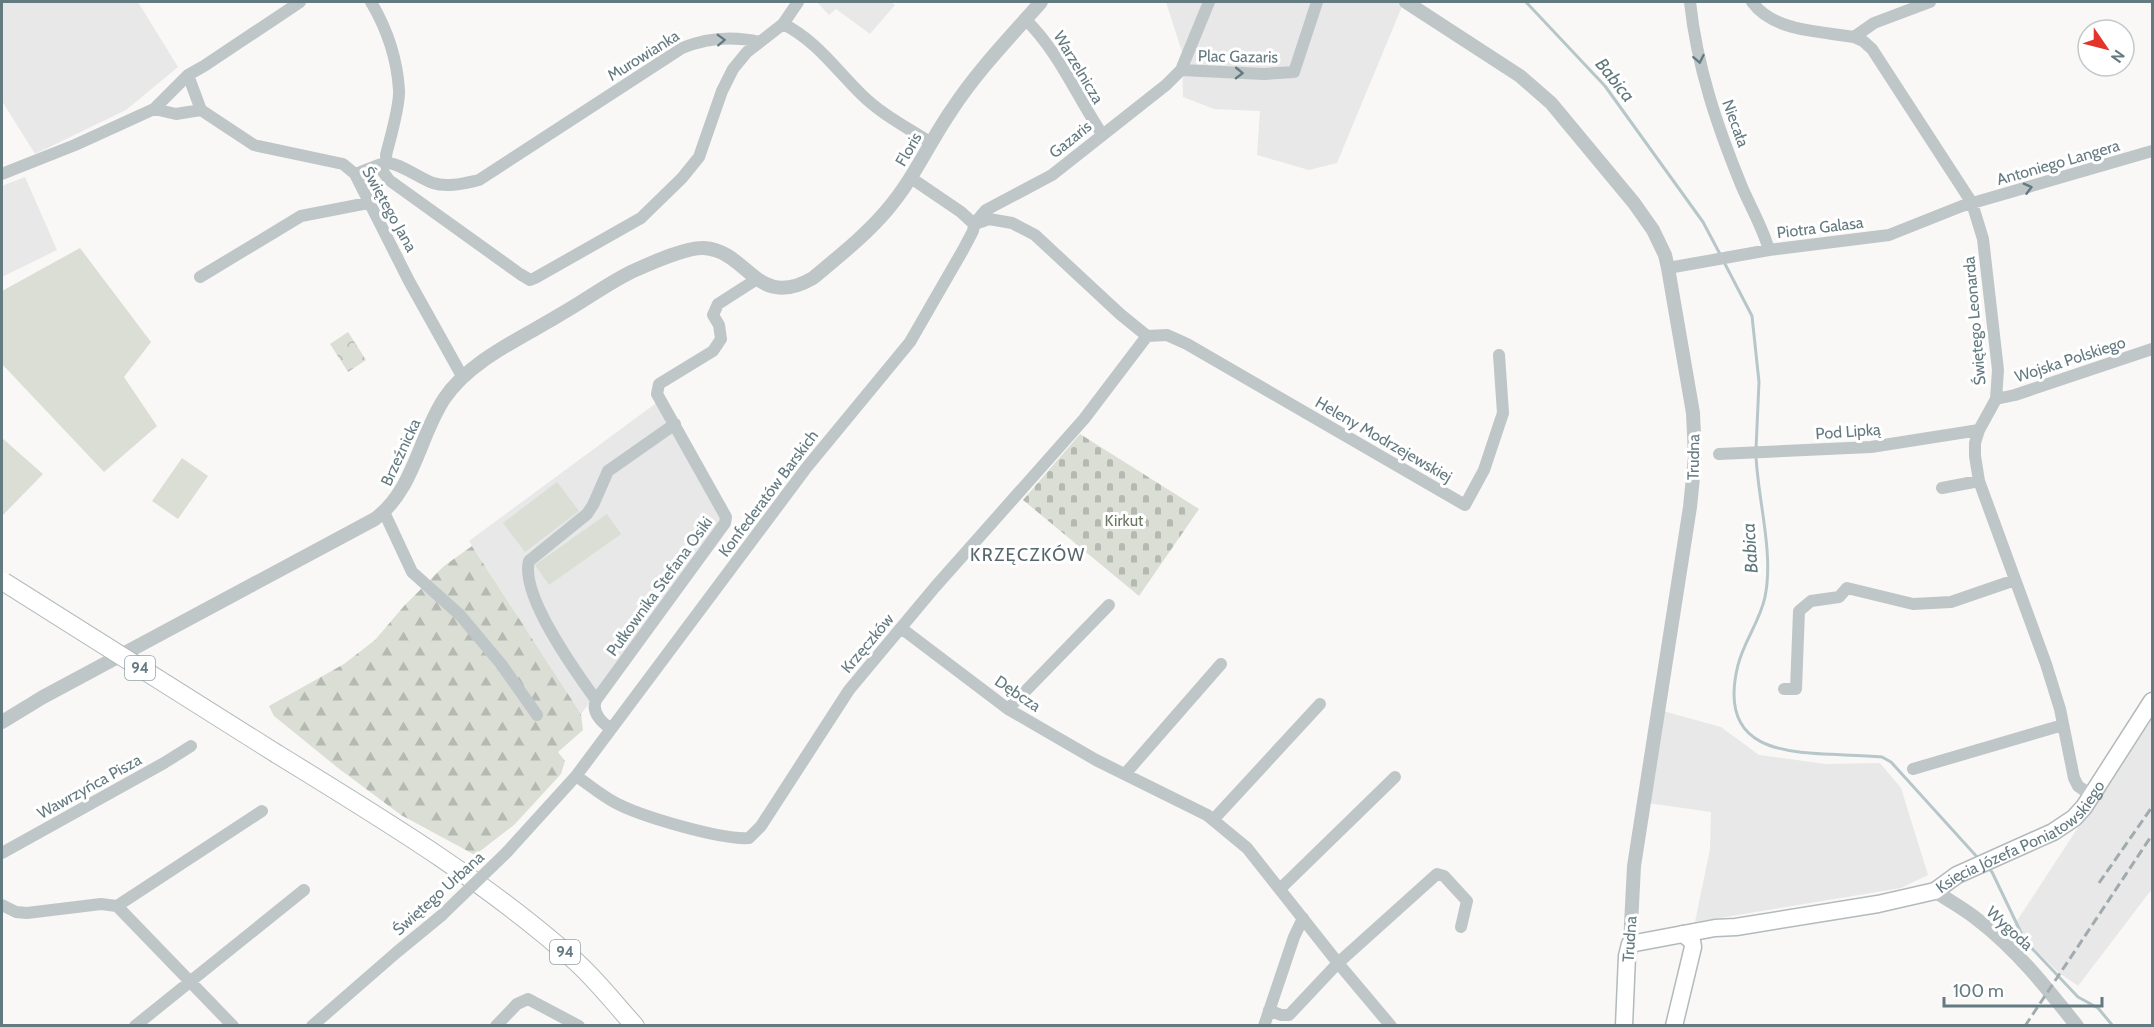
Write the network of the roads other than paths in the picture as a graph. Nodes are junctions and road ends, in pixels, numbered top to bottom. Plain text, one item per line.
1 (300, 2) edge
2 (371, 2) edge
3 (798, 2) edge
4 (1041, 2) edge
5 (1209, 2) edge
6 (1317, 2) edge
7 (1406, 2) edge
8 (1690, 2) edge
9 (1752, 2) edge
10 (1930, 2) edge
11 (1025, 19) junction
12 (783, 24) junction
13 (1854, 37) junction
14 (760, 42) junction
15 (1181, 70) junction
16 (188, 75) junction
17 (154, 109) junction
18 (201, 110) junction
19 (1102, 134) junction
20 (931, 142) junction
21 (2152, 151) edge
22 (383, 165) junction
23 (2, 174) edge
24 (355, 174) junction
25 (910, 178) junction
26 (368, 203) junction
27 (1972, 203) junction
28 (974, 224) junction
29 (1770, 250) junction
30 (1668, 268) junction
31 (200, 278) dead end
32 (757, 279) junction
33 (783, 288) joint
34 (1147, 336) junction
35 (2152, 349) edge
36 (1499, 355) dead end
37 (462, 376) junction
38 (1996, 399) junction
39 (675, 424) junction
40 (1979, 430) junction
41 (1719, 454) dead end
42 (1979, 481) junction
43 (1942, 488) dead end
44 (384, 512) junction
45 (2015, 580) junction
46 (3, 581) edge
47 (1110, 605) dead end
48 (901, 628) junction
49 (1221, 664) dead end
50 (1784, 689) dead end
51 (596, 700) junction
52 (2152, 701) edge
53 (1320, 704) dead end
54 (1008, 709) junction
55 (537, 715) dead end
56 (2, 722) edge
57 (2063, 725) junction
58 (610, 729) junction
59 (191, 746) dead end
60 (1913, 769) dead end
61 (1125, 774) junction
62 (576, 776) junction
63 (1395, 777) dead end
64 (2091, 795) junction
65 (262, 811) dead end
66 (1213, 820) junction
67 (2, 854) edge
68 (1280, 889) junction
69 (304, 890) dead end
70 (1935, 891) junction
71 (2, 905) edge
72 (117, 906) junction
73 (1303, 918) junction
74 (1461, 927) dead end
75 (1688, 940) junction
76 (1630, 944) junction
77 (1338, 963) junction
78 (190, 981) junction
79 (1269, 1010) junction
80 (135, 1026) edge
81 (233, 1026) edge
82 (312, 1026) edge
83 (496, 1026) edge
84 (579, 1026) edge
85 (635, 1026) edge
86 (1264, 1026) edge
87 (1391, 1026) edge
88 (1624, 1026) edge
89 (1674, 1026) edge
90 (2077, 1026) edge

1 - 16 street
2 - 22 street
3 - 12 street
4 - 11 street, Floris
5 - 15 street, Plac Gazaris
15 -> 6 street, Plac Gazaris
7 - 30 street, Trudna
8 -> 29 street, Niecała
9 - 13 street
10 - 13 street
11 - 19 street, Warzelnicza
11 - 20 street, Floris
12 - 14 street
12 - 20 street
13 - 27 street, Świętego Leonarda
22 -> 14 street, Murowianka
14 - 22 street
15 - 19 street, Gazaris
16 - 17 street
16 - 18 street
17 - 18 street
17 - 23 street
18 - 24 street, Świętego Jana
19 - 28 street, Gazaris
20 - 25 street, Floris
27 -> 21 street, Antoniego Langera
22 - 24 street
24 - 26 street, Świętego Jana
25 - 28 street
25 - 33 street, Floris
26 - 31 street
26 - 37 street, Świętego Jana
27 - 29 street, Piotra Galasa
27 - 38 street, Świętego Leonarda
28 - 34 street
28 - 58 street, Konfederatów Barskich
29 - 30 street, Piotra Galasa
30 - 76 street, Trudna
32 - 33 street, Brzeźnicka
32 - 37 street, Brzeźnicka
32 - 39 street, Pułkownika Stefana Osiki
34 - 36 street, Heleny Modrzejewskiej
34 - 48 street, Krzęczków
35 - 38 street, Wojska Polskiego
37 - 44 street, Brzeźnicka
38 - 40 street, Świętego Leonarda
39 - 51 street, Pułkownika Stefana Osiki
39 - 51 street
40 - 41 street, Pod Lipką
40 - 42 street, Świętego Leonarda
42 - 43 street
42 - 45 street, Świętego Leonarda
44 - 55 street
44 - 56 street, Brzeźnicka
45 - 50 street
45 - 57 street, Świętego Leonarda
46 - 85 main road, 94, bridge
47 - 54 street
48 - 54 street, Dębcza
48 - 62 street, Krzęczków
49 - 61 street
51 - 58 street
52 - 64 main road, Księcia Józefa Poniatowskiego
53 - 66 street
54 - 61 street, Dębcza
57 - 60 street
57 - 64 street, Świętego Leonarda
58 - 62 street, Konfederatów Barskich
59 - 67 street, Wawrzyńca Pisza
61 - 66 street, Dębcza
62 - 82 street, Świętego Urbana, bridge
63 - 68 street
64 - 70 main road, Księcia Józefa Poniatowskiego
65 - 72 street
66 - 68 street, Dębcza
68 - 73 street, Dębcza
69 - 78 street
70 - 75 main road, Księcia Józefa Poniatowskiego
70 - 90 street, Wygoda
71 - 72 street
72 - 78 street
73 - 77 street, Dębcza
73 - 79 street
74 - 77 street
75 - 76 main road, Księcia Józefa Poniatowskiego
75 - 89 main road
76 - 88 main road, Trudna
77 - 79 street
77 - 87 street, Dębcza
78 - 80 street
78 - 81 street
79 - 86 street
83 - 84 street

